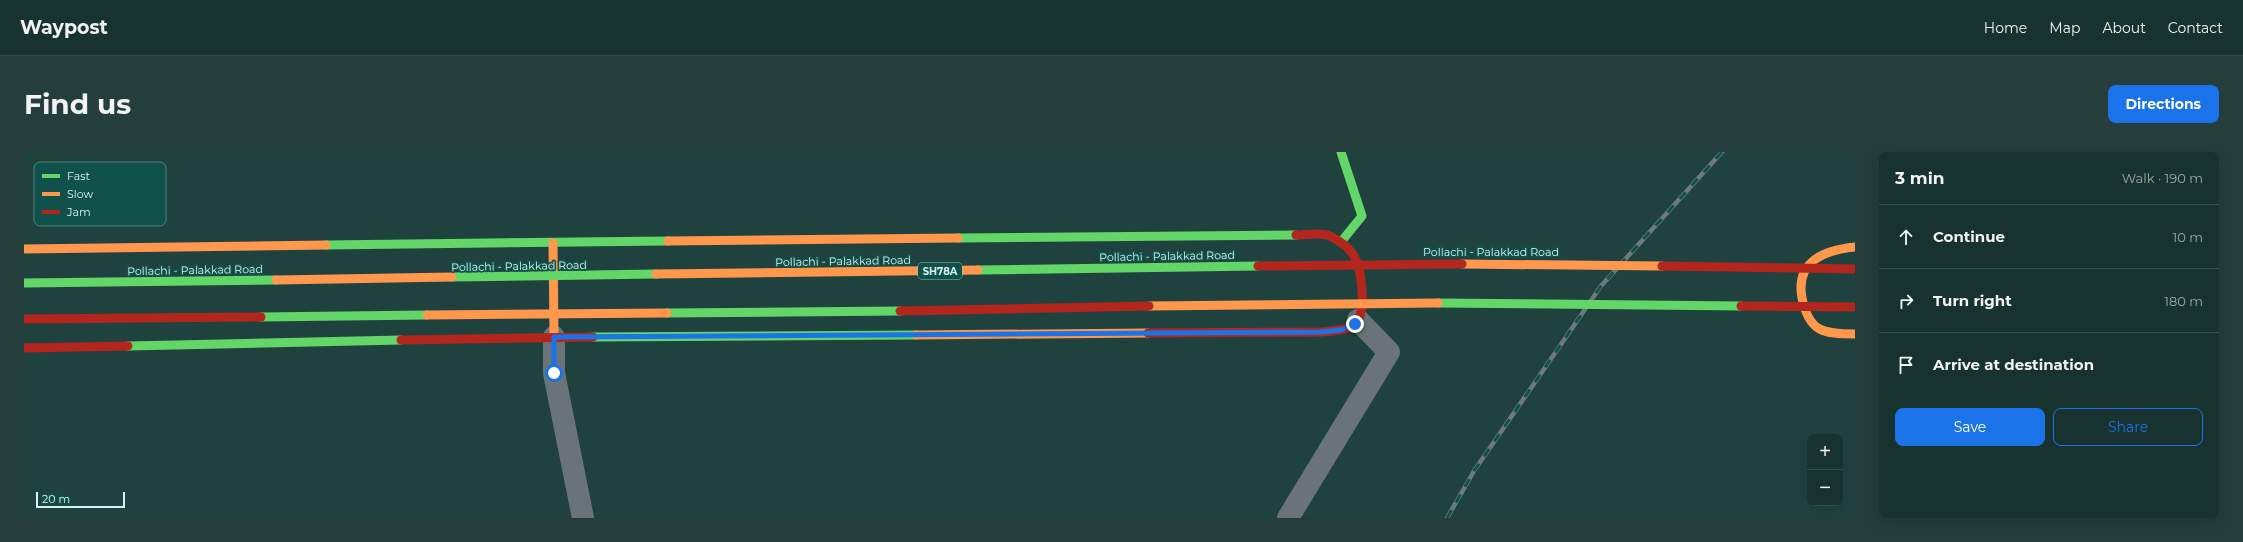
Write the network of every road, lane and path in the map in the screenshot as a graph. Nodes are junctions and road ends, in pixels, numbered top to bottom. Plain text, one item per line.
1 (1341, 152) edge
2 (1341, 242) junction
3 (553, 243) junction
4 (1855, 247) edge
5 (24, 249) edge
6 (1855, 269) edge
7 (24, 283) edge
8 (1855, 307) edge
9 (24, 319) edge
10 (1358, 320) junction
11 (1855, 334) edge
12 (554, 337) junction
13 (24, 348) edge
14 (583, 518) edge
15 (1288, 518) edge

1 - 2 main road
2 - 3 main road
2 - 10 main road
3 - 5 main road
3 - 12 main road
4 - 11 main road
6 - 7 main road, Pollachi - Palakkad Road / SH78A, bridge
8 - 9 main road, bridge
10 - 12 main road
10 - 15 street
12 - 13 main road
12 - 14 street

